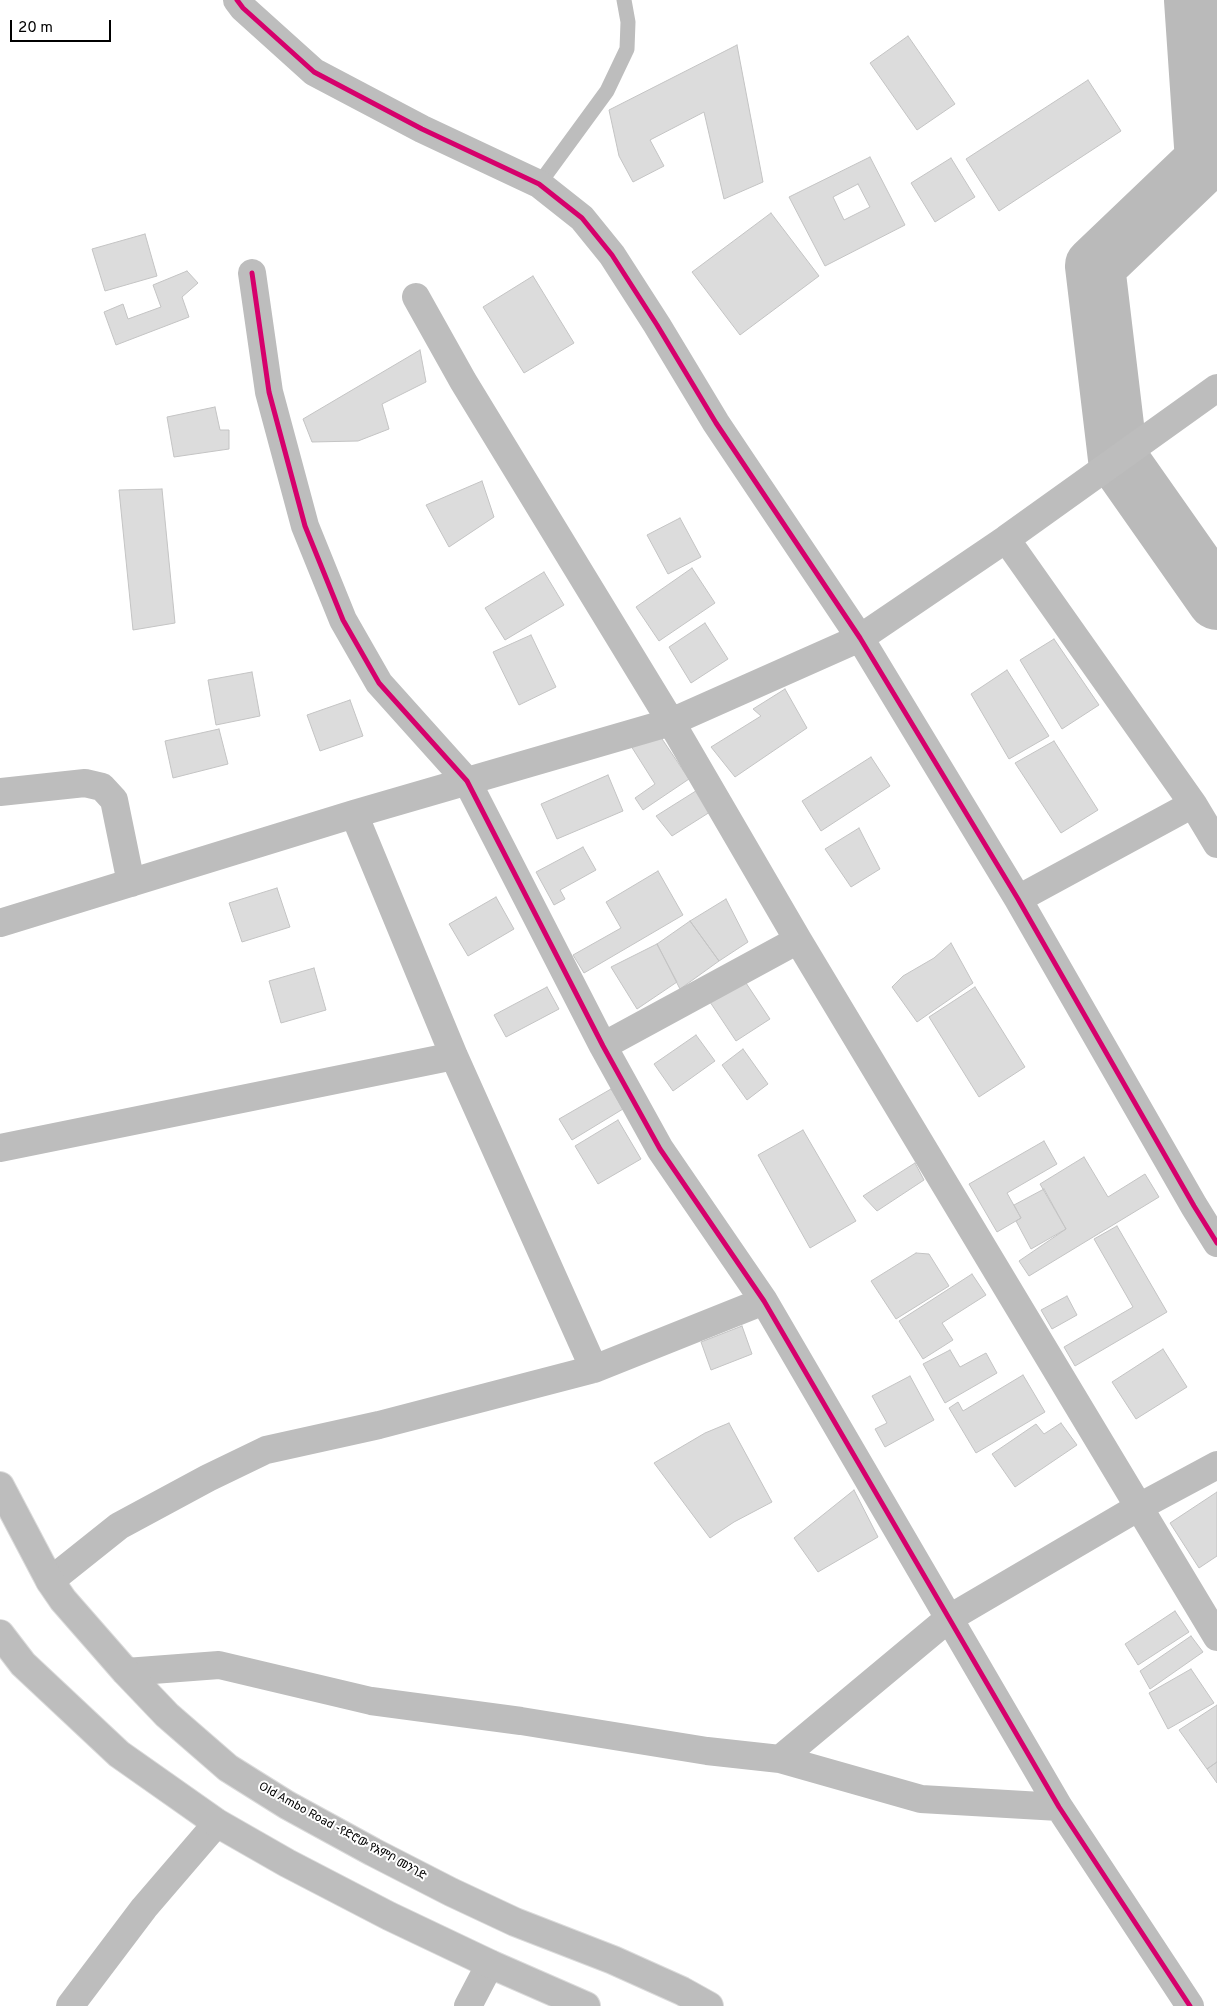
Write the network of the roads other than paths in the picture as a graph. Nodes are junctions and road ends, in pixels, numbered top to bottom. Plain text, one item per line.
1 (237, 0) edge
2 (624, 0) edge
3 (539, 184) junction
4 (252, 273) dead end
5 (416, 297) dead end
6 (1217, 388) edge
7 (1006, 539) junction
8 (860, 638) junction
9 (671, 722) junction
10 (467, 781) junction
11 (0, 792) edge
12 (1193, 804) junction
13 (354, 814) junction
14 (1217, 844) edge
15 (131, 883) junction
16 (1018, 899) junction
17 (0, 923) edge
18 (798, 940) junction
19 (603, 1046) junction
20 (454, 1056) junction
21 (0, 1148) edge
22 (1217, 1243) edge
23 (764, 1301) junction
24 (594, 1369) junction
25 (1217, 1465) edge
26 (0, 1486) edge
27 (1139, 1507) junction
28 (50, 1581) junction
29 (948, 1619) junction
30 (0, 1634) edge
31 (1217, 1637) edge
32 (126, 1672) junction
33 (780, 1759) junction
34 (1059, 1807) junction
35 (217, 1823) junction
36 (490, 1964) junction
37 (70, 2006) edge
38 (468, 2006) edge
39 (586, 2006) edge
40 (709, 2006) edge
41 (1190, 2006) edge

1 - 3 street
2 - 3 lane
3 - 8 street
4 - 10 street
5 - 9 street
6 - 7 street
7 - 8 street
7 - 12 street
8 - 9 street
8 - 16 street
9 - 10 street
9 - 18 street
10 - 13 street
10 - 19 street
11 - 15 street
12 - 14 street
12 - 16 street
13 - 15 street
13 - 20 street
15 - 17 street
16 - 22 street
18 - 19 street
18 - 27 street
19 - 23 street
20 - 21 street
20 - 24 street
23 - 24 street
23 - 29 street
24 - 28 street
25 - 27 street
26 - 28 street, Old Ambo Road -የድሮው የአምቦ መንገድ
27 - 29 street
27 - 31 street
28 - 32 street, Old Ambo Road -የድሮው የአምቦ መንገድ
29 - 33 street
29 - 34 street
30 - 35 street
32 - 33 street
32 - 40 street, Old Ambo Road -የድሮው የአምቦ መንገድ
33 - 34 street
34 - 41 street
35 - 36 street
35 - 37 street
36 - 38 street
36 - 39 street

